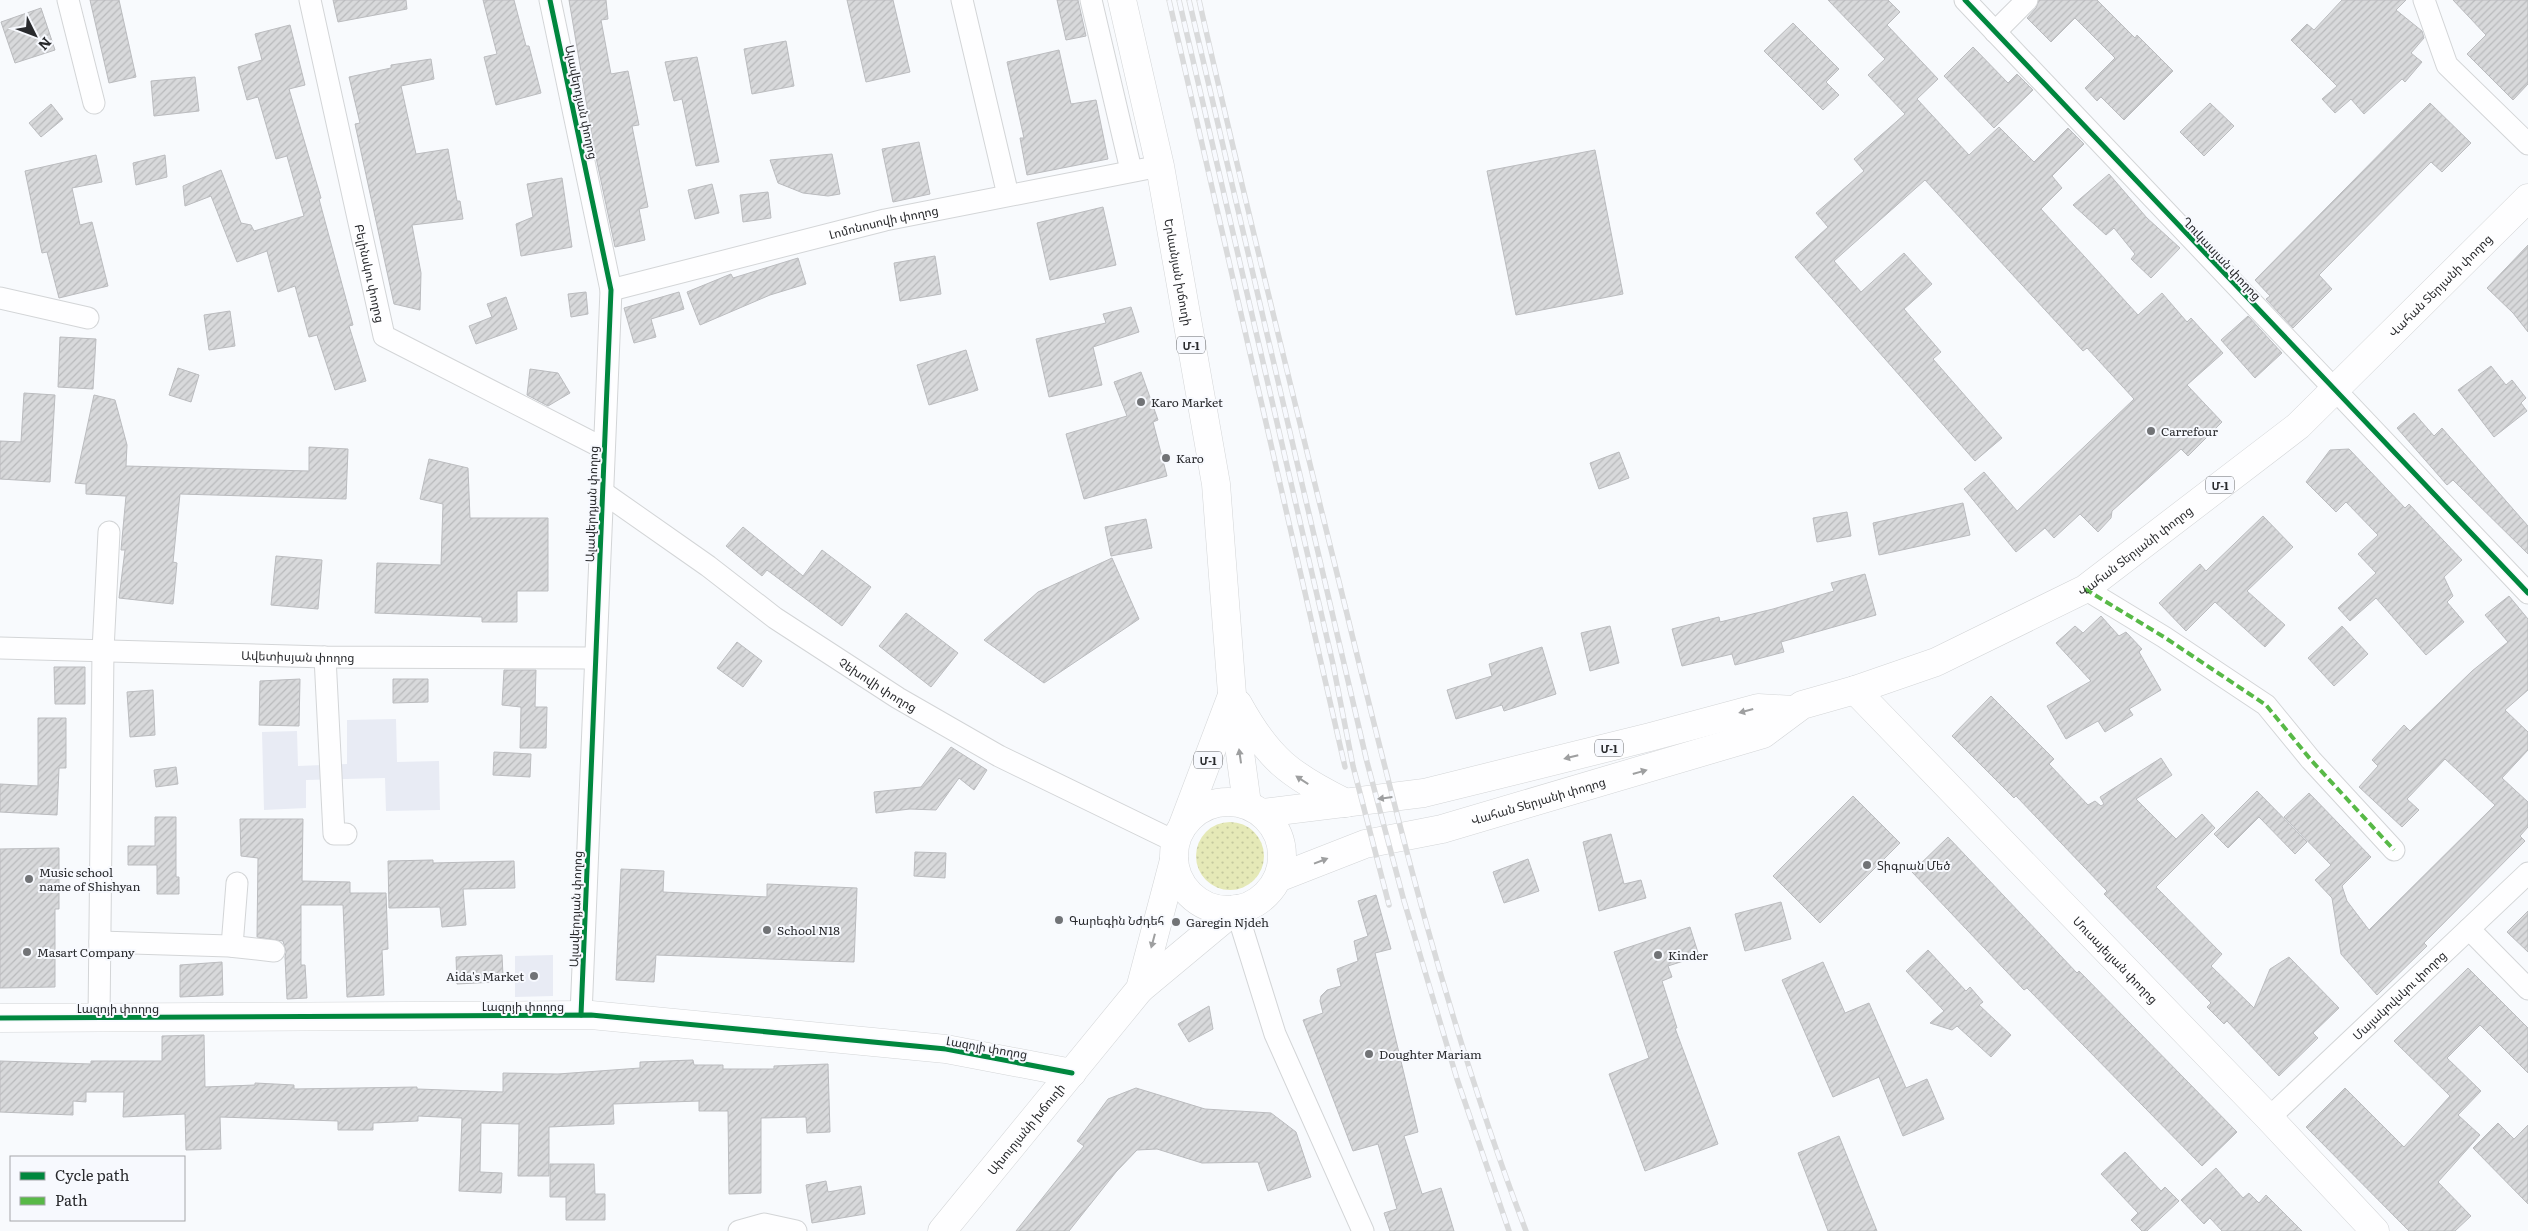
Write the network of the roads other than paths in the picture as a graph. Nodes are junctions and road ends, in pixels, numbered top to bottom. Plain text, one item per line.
1 (68, 0) edge
2 (310, 0) edge
3 (550, 0) edge
4 (962, 0) edge
5 (1091, 0) edge
6 (1122, 0) edge
7 (1965, 0) edge
8 (2027, 0) edge
9 (2424, 0) edge
10 (1995, 32) junction
11 (94, 103) dead end
12 (2528, 144) edge
13 (1160, 166) junction
14 (1131, 170) junction
15 (1008, 195) junction
16 (2528, 198) edge
17 (611, 290) junction
18 (0, 298) edge
19 (88, 318) dead end
20 (2334, 392) junction
21 (603, 448) junction
22 (601, 491) junction
23 (109, 532) dead end
24 (2085, 588) junction
25 (2528, 593) edge
26 (0, 648) edge
27 (103, 650) junction
28 (325, 657) junction
29 (594, 658) junction
30 (1856, 690) junction
31 (1232, 694) junction
32 (1794, 710) junction
33 (1346, 803) junction
34 (1255, 809) junction
35 (346, 834) dead end
36 (1178, 842) junction
37 (2394, 850) dead end
38 (2528, 873) edge
39 (1278, 878) junction
40 (237, 883) dead end
41 (1236, 910) junction
42 (2469, 929) junction
43 (100, 942) junction
44 (232, 946) junction
45 (274, 951) dead end
46 (1140, 989) junction
47 (2528, 989) edge
48 (581, 1015) junction
49 (0, 1018) edge
50 (99, 1019) junction
51 (1072, 1073) junction
52 (2269, 1118) junction
53 (740, 1231) edge
54 (796, 1231) edge
55 (942, 1231) edge
56 (1363, 1231) edge
57 (2375, 1231) edge

1 - 11 street
2 - 21 street, Բելինսկու փողոց
3 - 17 street, Ալավերդյան փողոց
4 - 15 street
5 - 14 street
6 - 13 main road, Երևանյան խճուղի / Մ-1
7 - 10 street, Ղուկասյան փողոց
8 - 10 street
9 - 12 street
10 - 20 street, Ղուկասյան փողոց
13 - 14 street, Լոմոնոսովի փողոց
13 - 31 main road, Երևանյան խճուղի / Մ-1
14 - 15 street, Լոմոնոսովի փողոց
15 - 17 street, Լոմոնոսովի փողոց
16 - 20 main road, Վահան Տերյանի փողոց / Մ-1
17 - 21 street, Ալավերդյան փողոց
18 - 19 street
20 - 24 main road, Վահան Տերյանի փողոց / Մ-1
20 - 25 street, Ղուկասյան փողոց
21 - 22 street, Ալավերդյան փողոց
22 - 29 street, Ալավերդյան փողոց
22 - 36 street, Չեխովի փողոց
23 - 27 street
24 - 30 main road, Վահան Տերյանի փողոց / Մ-1
24 - 37 street
26 - 27 street, Ավետիսյան փողոց
27 - 28 street, Ավետիսյան փողոց
27 - 43 street
28 - 29 street, Ավետիսյան փողոց
28 - 35 street
29 - 48 street, Ալավերդյան փողոց
30 - 32 main road, Վահան Տերյանի փողոց / Մ-1
30 - 52 main road, Մուսայելյան փողոց
33 -> 31 main road
34 -> 31 main road, Երևանյան խճուղի / Մ-1
31 - 36 main road, Երևանյան խճուղի / Մ-1
32 -> 33 main road, Վահան Տերյանի փողոց / Մ-1
39 -> 32 main road, Վահան Տերյանի փողոց / Մ-1
33 - 34 main road, Վահան Տերյանի փողոց / Մ-1
34 - 36 main road
34 - 39 main road
36 - 41 main road
36 -> 46 main road, Ախուրյանի խճուղի
38 - 42 street, Մայակովսկու փողոց
39 - 41 main road
40 - 44 street
41 - 46 main road
41 - 56 street
42 - 47 street
42 - 52 street, Մայակովսկու փողոց
43 - 44 street
43 - 50 street
44 - 45 street
46 - 51 main road, Ախուրյանի խճուղի
48 - 50 main road, Լազոյի փողոց
48 - 51 main road, Լազոյի փողոց
49 - 50 main road, Լազոյի փողոց
51 - 55 main road, Ախուրյանի խճուղի
52 - 57 main road, Մուսայելյան փողոց
53 - 54 street

